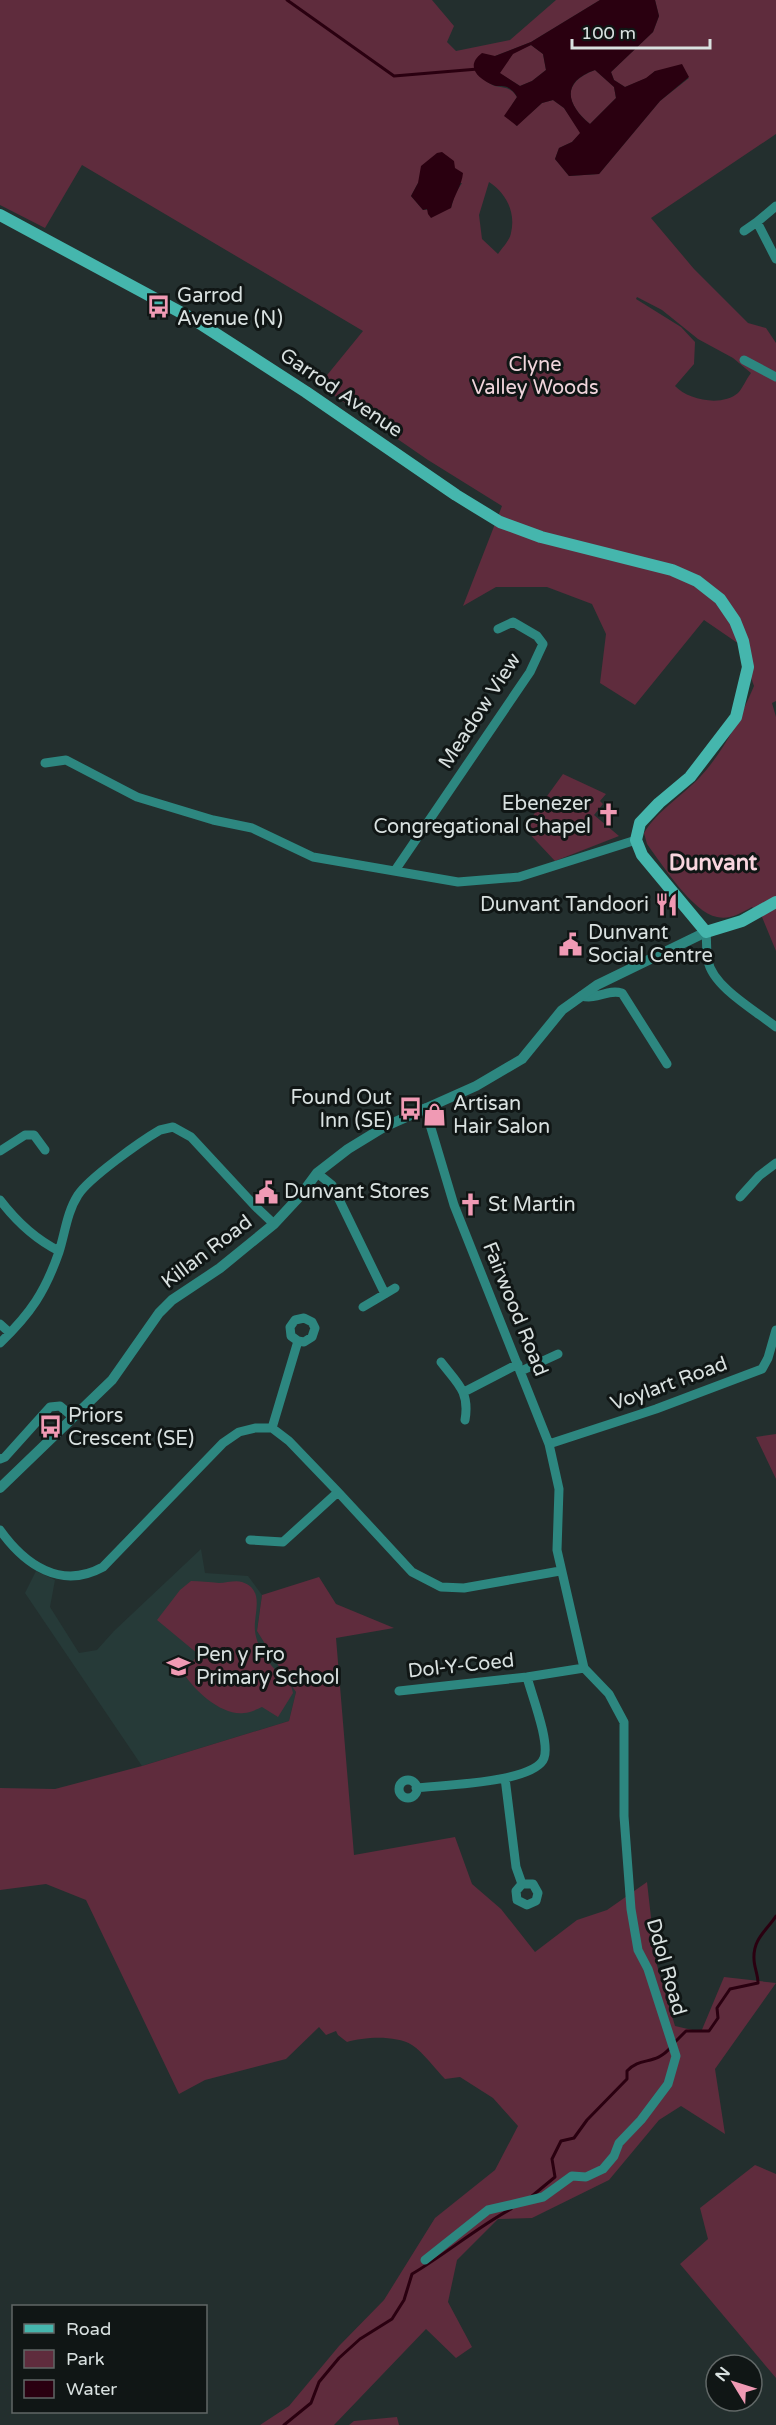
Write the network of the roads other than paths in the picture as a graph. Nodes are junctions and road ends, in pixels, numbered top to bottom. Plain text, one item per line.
1 (776, 206) edge
2 (0, 215) edge
3 (757, 222) junction
4 (744, 231) dead end
5 (776, 259) edge
6 (744, 360) dead end
7 (776, 377) edge
8 (498, 629) dead end
9 (45, 764) dead end
10 (636, 840) junction
11 (396, 870) junction
12 (776, 902) edge
13 (706, 932) junction
14 (581, 996) junction
15 (776, 1027) edge
16 (667, 1064) dead end
17 (425, 1108) junction
18 (45, 1150) dead end
19 (0, 1151) edge
20 (776, 1163) edge
21 (317, 1173) junction
22 (740, 1197) dead end
23 (0, 1200) edge
24 (274, 1224) junction
25 (59, 1251) junction
26 (395, 1288) dead end
27 (386, 1294) junction
28 (363, 1306) dead end
29 (0, 1324) edge
30 (776, 1330) edge
31 (10, 1333) junction
32 (298, 1341) dead end
33 (0, 1343) edge
34 (558, 1354) dead end
35 (441, 1362) dead end
36 (519, 1368) junction
37 (464, 1392) junction
38 (73, 1417) junction
39 (465, 1420) dead end
40 (272, 1428) junction
41 (549, 1444) junction
42 (0, 1459) edge
43 (0, 1488) edge
44 (559, 1489) joint
45 (338, 1491) junction
46 (0, 1530) edge
47 (250, 1540) dead end
48 (560, 1571) junction
49 (584, 1668) junction
50 (527, 1677) junction
51 (399, 1691) dead end
52 (505, 1778) junction
53 (417, 1788) dead end
54 (522, 1884) dead end
55 (425, 2260) dead end

1 - 3 street
2 - 10 main road, Garrod Avenue
3 - 4 street
3 - 5 street
6 - 7 street
8 - 11 street, Meadow View
9 - 11 street
10 - 11 street
10 - 13 main road
12 - 13 main road
13 - 14 street, Killan Road
13 - 15 street
14 - 16 street
14 - 17 street, Killan Road
17 - 21 street, Killan Road
17 - 36 street, Fairwood Road
18 - 19 street
20 - 22 street
21 - 24 street, Killan Road
21 - 27 street
23 - 25 street
24 - 25 street
24 - 38 street, Killan Road
25 - 31 street
26 - 27 street
27 - 28 street
29 - 31 street
30 - 41 street, Voylart Road
31 - 33 street
32 - 40 street
34 - 36 street
35 - 37 street
36 - 37 street
36 - 41 street, Fairwood Road
37 - 39 street
38 - 42 street
38 - 43 street, Killan Road
40 - 45 street
40 - 46 street
41 - 44 street, Fairwood Road
44 - 48 street, Ddol Road
45 - 47 street
45 - 48 street
48 - 49 street, Ddol Road
49 - 50 street, Dol-Y-Coed
49 - 55 street, Ddol Road
50 - 51 street, Dol-Y-Coed
50 - 52 street, Dol-Y-Coed
52 - 53 street, Dol-Y-Coed
52 - 54 street

